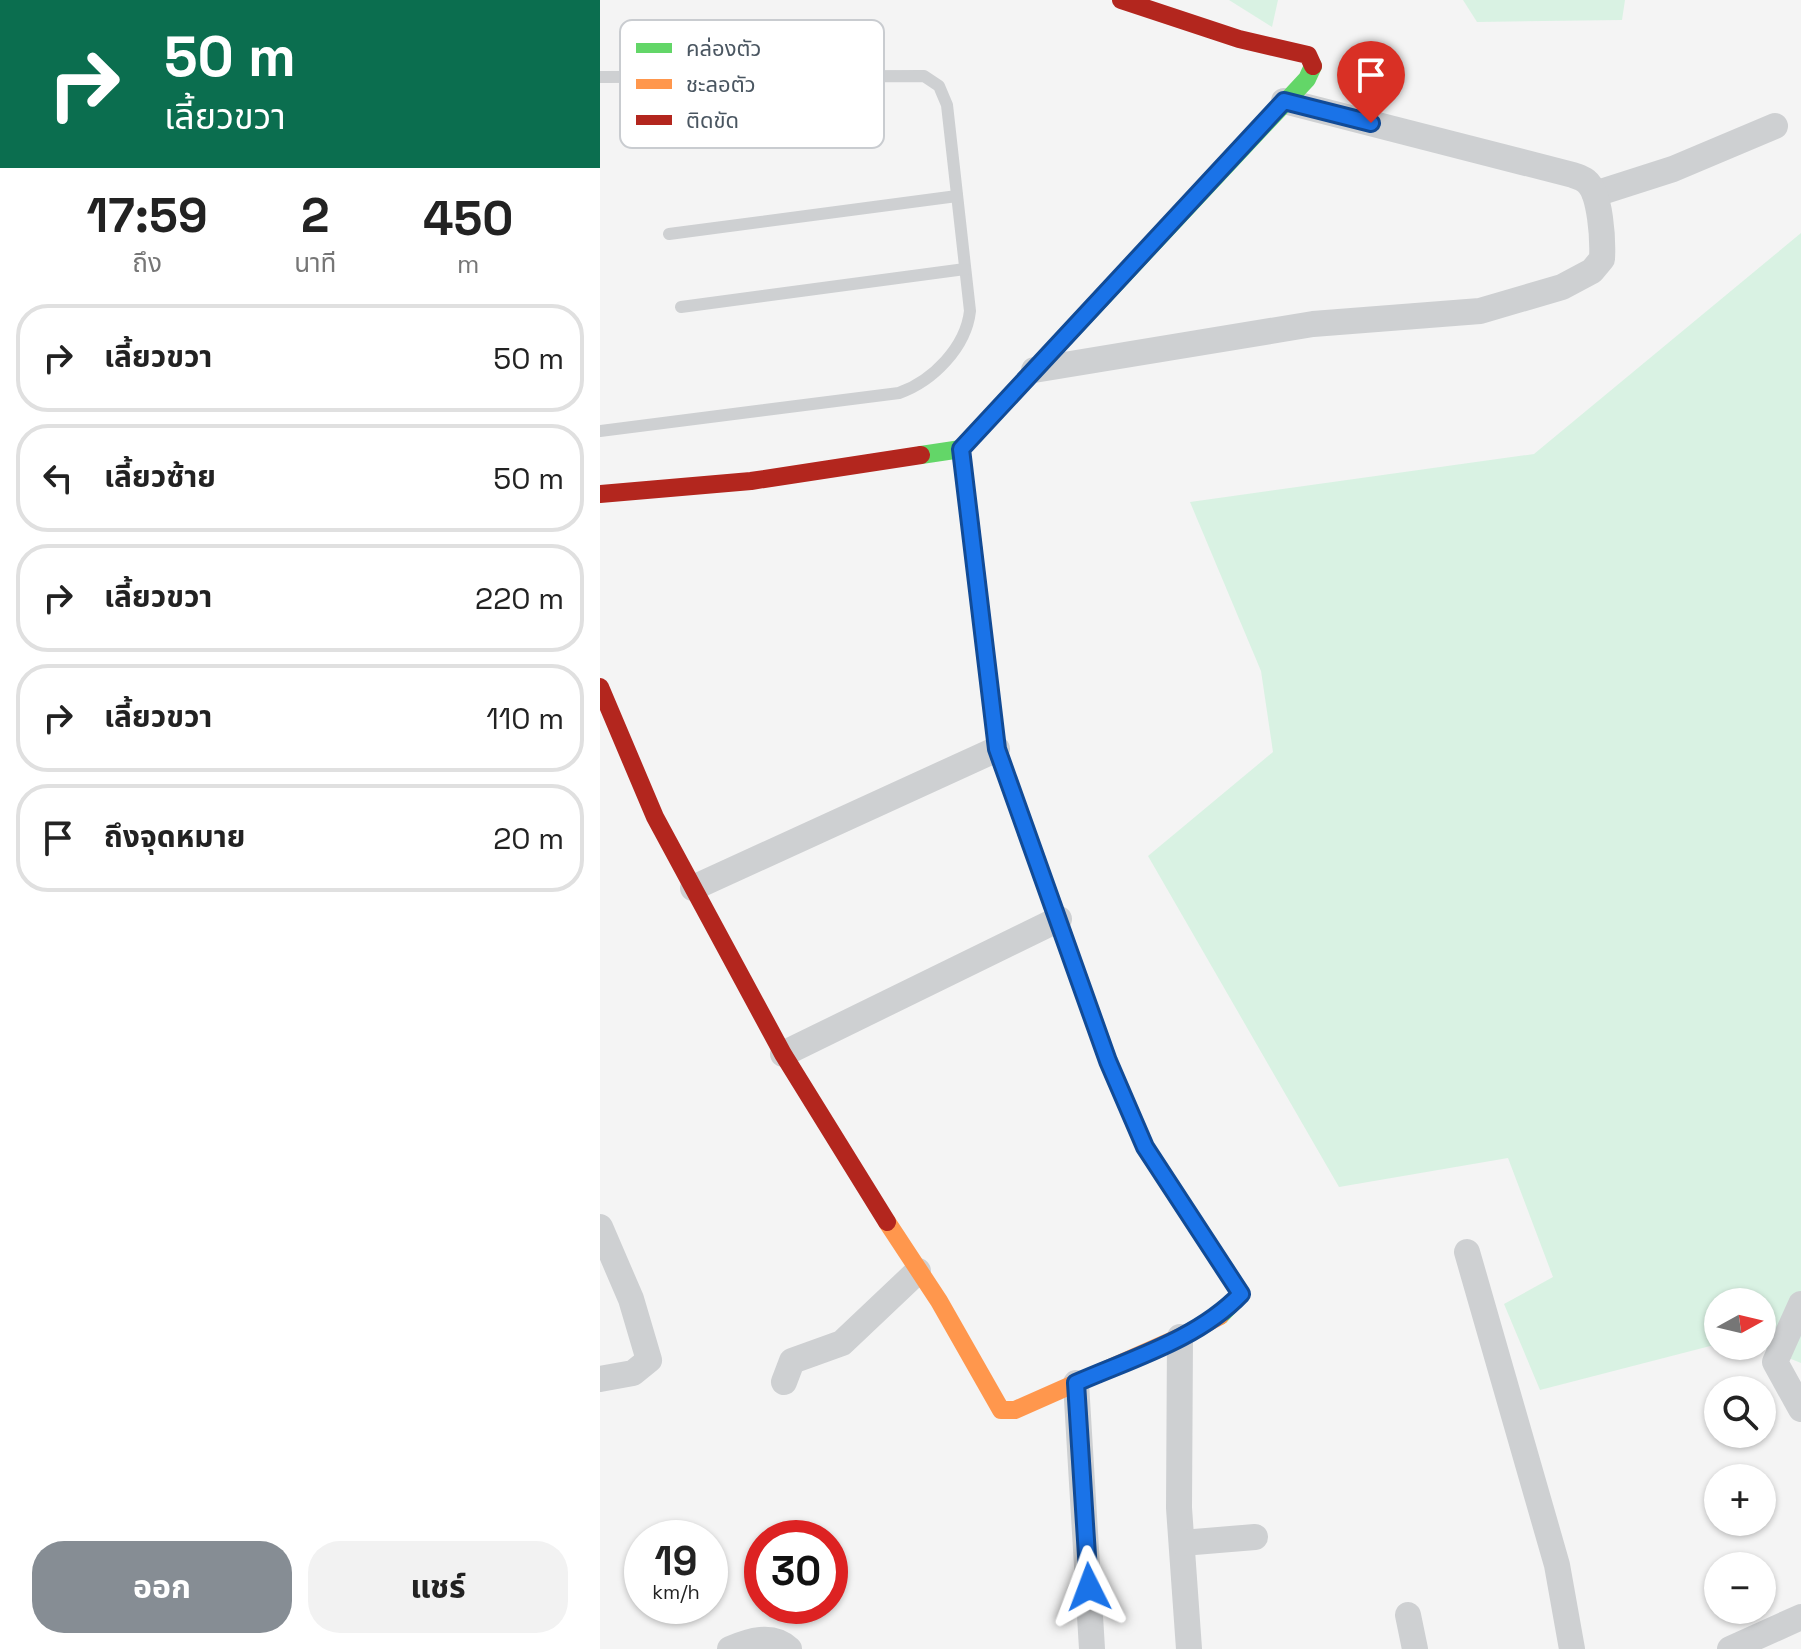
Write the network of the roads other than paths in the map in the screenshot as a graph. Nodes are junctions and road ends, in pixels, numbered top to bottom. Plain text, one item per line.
1 (1121, 0) edge
2 (884, 76) edge
3 (600, 77) edge
4 (620, 77) edge
5 (1284, 101) junction
6 (1775, 126) dead end
7 (1595, 194) junction
8 (957, 196) junction
9 (669, 234) dead end
10 (965, 269) junction
11 (681, 307) dead end
12 (1034, 370) junction
13 (600, 431) edge
14 (961, 449) junction
15 (600, 494) edge
16 (600, 687) edge
17 (997, 749) junction
18 (693, 888) junction
19 (1059, 919) junction
20 (783, 1054) junction
21 (600, 1227) edge
22 (1467, 1252) dead end
23 (918, 1271) junction
24 (1801, 1304) edge
25 (1180, 1337) junction
26 (600, 1379) edge
27 (784, 1382) dead end
28 (1076, 1383) junction
29 (1801, 1409) edge
30 (1255, 1537) dead end
31 (1182, 1543) junction
32 (1408, 1615) dead end
33 (1801, 1617) edge
34 (730, 1649) edge
35 (789, 1649) edge
36 (1092, 1649) edge
37 (1189, 1649) edge
38 (1415, 1649) edge
39 (1572, 1649) edge
40 (1730, 1649) edge

1 - 5 street
2 - 8 lane
3 - 4 lane
5 - 7 street
5 - 12 street
6 - 7 street
7 - 12 street
8 - 9 lane
8 - 10 lane
10 - 11 lane
10 - 13 lane
12 - 14 street
14 - 15 street
14 - 17 street
16 - 18 street
17 - 18 street
17 - 19 street
18 - 20 street
19 - 20 street
19 - 25 street
20 - 23 street
21 - 26 street
22 - 39 street
23 - 27 street
23 - 28 street
24 - 29 street
25 - 28 street
25 - 31 street
28 - 36 street
30 - 31 street
31 - 37 street
32 - 38 street
33 - 40 street
34 - 35 street

